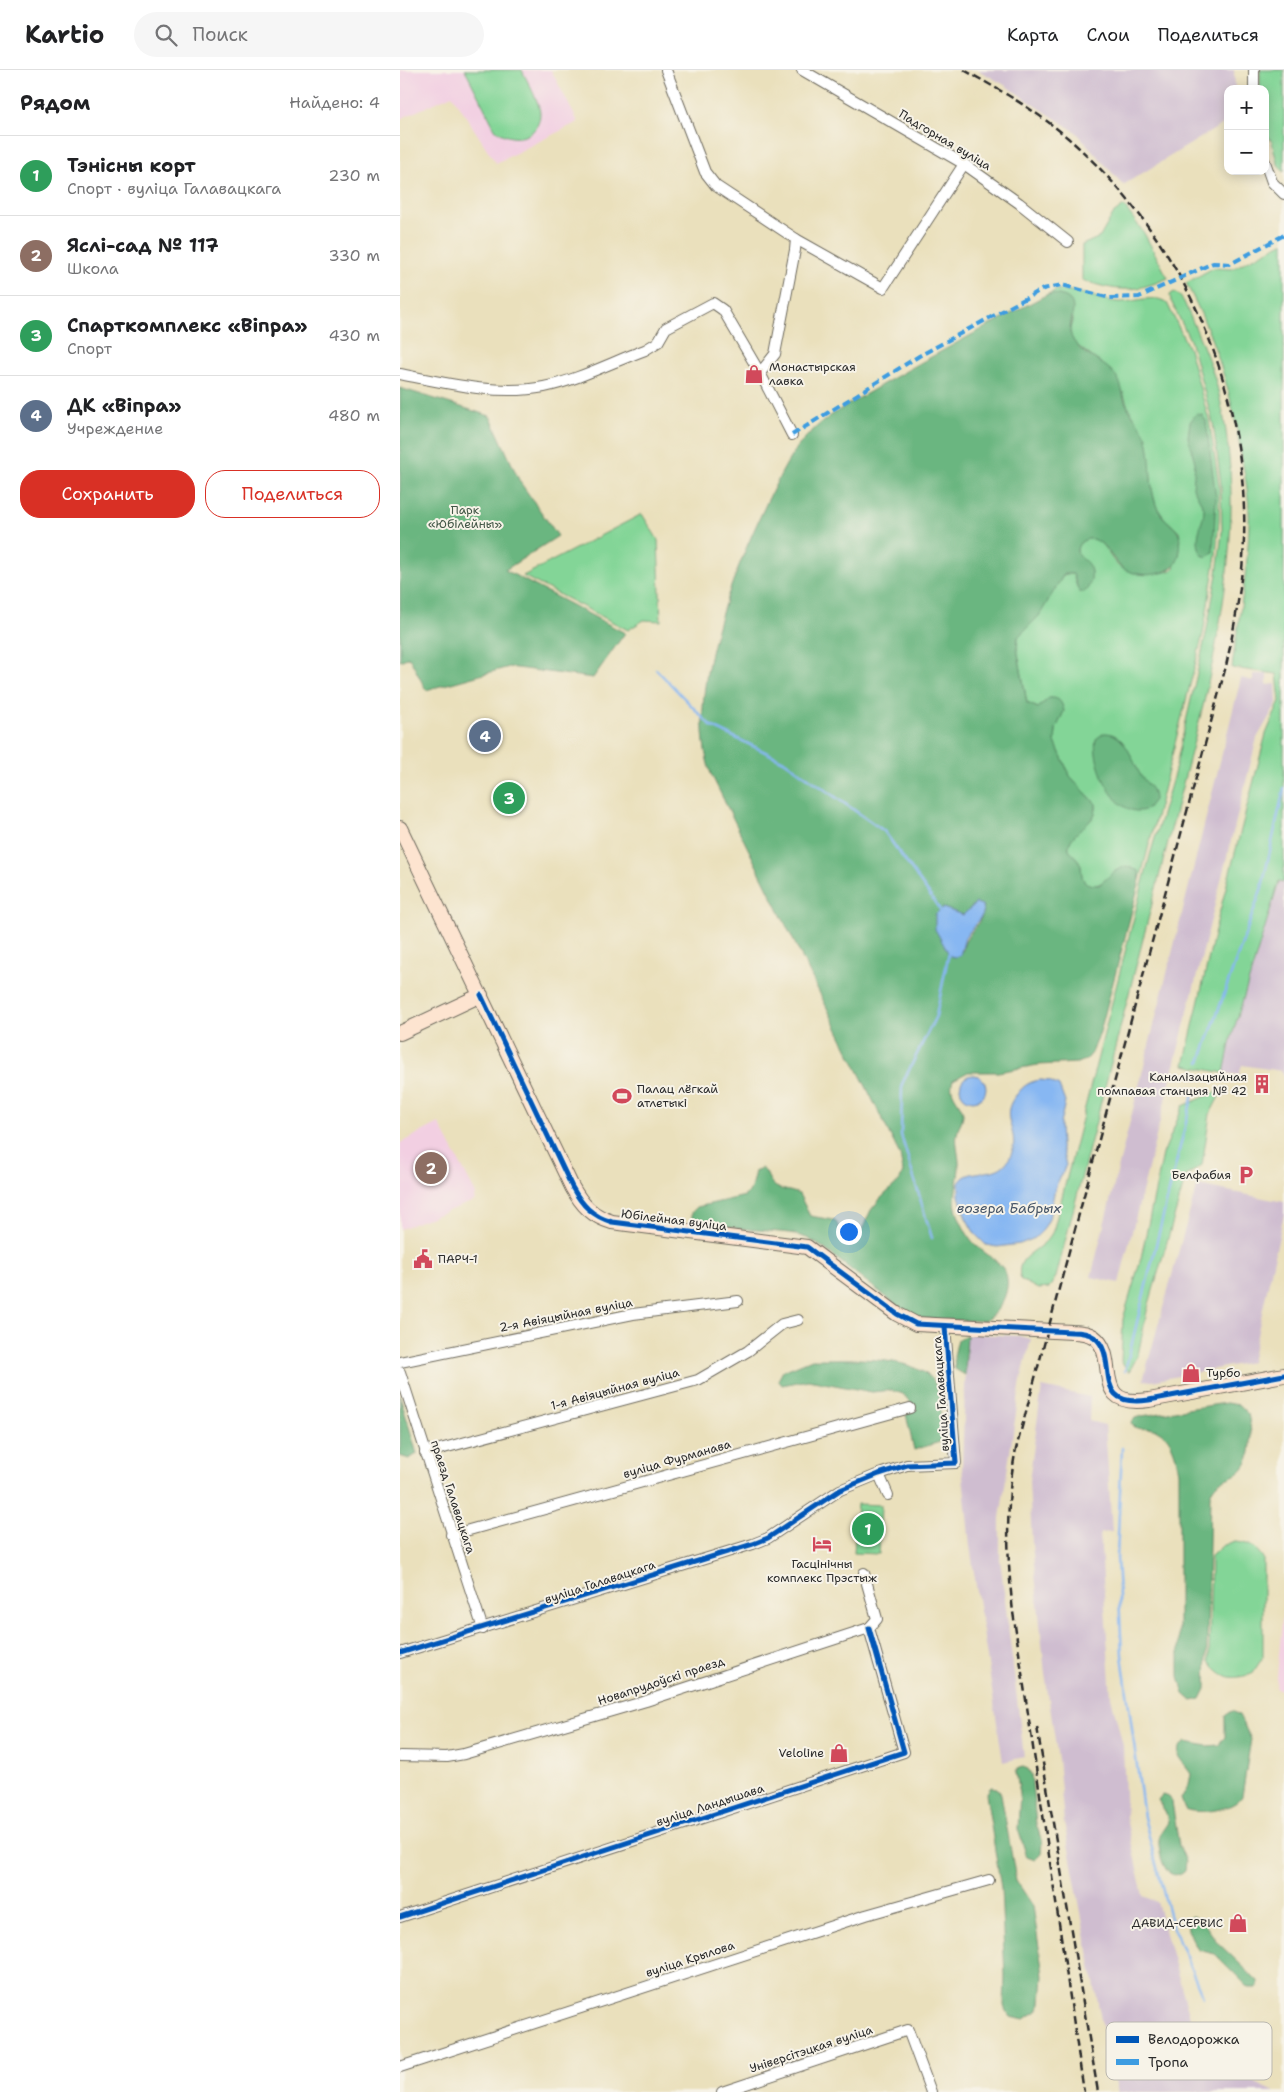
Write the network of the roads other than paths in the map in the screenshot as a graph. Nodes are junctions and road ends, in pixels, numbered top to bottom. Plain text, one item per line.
1 (666, 70) edge
2 (802, 70) edge
3 (1254, 70) edge
4 (1254, 85) edge
5 (964, 164) junction
6 (1269, 173) edge
7 (1284, 194) edge
8 (796, 239) junction
9 (1068, 242) dead end
10 (760, 373) junction
11 (400, 374) edge
12 (792, 435) dead end
13 (400, 828) edge
14 (481, 995) junction
15 (400, 1033) edge
16 (738, 1301) dead end
17 (798, 1320) dead end
18 (945, 1326) junction
19 (400, 1362) edge
20 (400, 1372) edge
21 (1284, 1374) edge
22 (910, 1408) dead end
23 (425, 1453) junction
24 (879, 1474) junction
25 (888, 1495) dead end
26 (452, 1535) junction
27 (864, 1572) dead end
28 (869, 1628) junction
29 (483, 1629) junction
30 (400, 1653) edge
31 (400, 1756) edge
32 (989, 1880) dead end
33 (400, 1917) edge
34 (400, 2067) edge
35 (723, 2092) edge
36 (931, 2092) edge

1 - 8 street
2 - 5 street, Падгорная вуліца
3 - 4 street
5 - 8 street
5 - 9 street, Падгорная вуліца
6 - 7 street
8 - 10 street
10 - 11 street
10 - 12 street
13 - 14 street, Юбілейная вуліца
14 - 15 street
14 - 18 street, Юбілейная вуліца
16 - 19 street, 2-я Авіяцыйная вуліца
17 - 23 street, 1-я Авіяцыйная вуліца
18 - 21 street, вуліца Галавацкага
18 - 24 street, вуліца Галавацкага
20 - 23 street, праезд Галавацкага
22 - 26 street, вуліца Фурманава
23 - 26 street, праезд Галавацкага
24 - 25 street
24 - 29 street, вуліца Галавацкага
26 - 29 street, праезд Галавацкага
27 - 28 street
28 - 31 street, Новапрудоўскі праезд
28 - 33 street, вуліца Ландышава
29 - 30 street, вуліца Галавацкага
32 - 34 street, вуліца Крылова
35 - 36 street, Універсітэцкая вуліца

